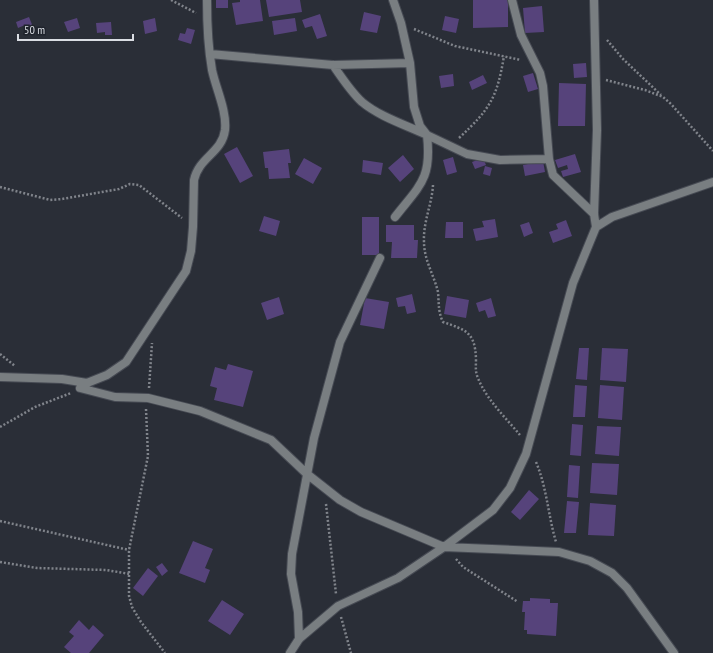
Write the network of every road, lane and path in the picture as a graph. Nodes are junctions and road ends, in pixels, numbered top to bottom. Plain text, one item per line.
1 (172, 0) edge
2 (207, 0) edge
3 (393, 0) edge
4 (512, 0) edge
5 (594, 0) edge
6 (207, 19) junction
7 (401, 22) junction
8 (595, 22) junction
9 (210, 54) junction
10 (504, 56) junction
11 (410, 64) junction
12 (536, 64) junction
13 (333, 65) junction
14 (596, 78) junction
15 (663, 97) junction
16 (427, 135) junction
17 (450, 146) junction
18 (713, 151) edge
19 (549, 159) junction
20 (434, 181) dead end
21 (713, 182) edge
22 (0, 187) edge
23 (594, 214) junction
24 (395, 216) dead end
25 (194, 227) junction
26 (596, 227) junction
27 (380, 258) dead end
28 (152, 324) junction
29 (0, 377) edge
30 (80, 388) joint
31 (148, 398) junction
32 (0, 427) edge
33 (528, 446) junction
34 (306, 474) junction
35 (324, 489) junction
36 (0, 520) edge
37 (448, 547) junction
38 (129, 550) junction
39 (559, 552) junction
40 (0, 562) edge
41 (130, 574) junction
42 (518, 602) dead end
43 (338, 606) junction
44 (299, 639) junction
45 (165, 653) edge
46 (290, 653) edge
47 (350, 653) edge
48 (674, 653) edge

1 - 6 path
2 - 6 street
3 - 7 street
4 - 12 street
5 - 8 street
6 - 9 street
7 - 10 path
7 - 11 street
8 - 14 street
8 - 15 path
9 - 13 street
9 - 25 street
10 - 12 path
10 - 17 path
11 - 13 street
11 - 16 street
12 - 19 street
13 - 16 street
14 - 15 path
14 - 23 street
15 - 18 path
16 - 17 street
16 - 24 street
17 - 19 street
19 - 23 street
20 - 33 path
21 - 26 street
22 - 25 path
23 - 26 street
25 - 28 street
26 - 33 street
27 - 34 street
28 - 29 street
28 - 31 path
30 - 31 street
30 - 32 path
31 - 34 street
31 - 38 path
33 - 37 street
33 - 39 path
34 - 35 street
34 - 44 street
35 - 37 street
35 - 43 path
36 - 38 path
37 - 39 street
37 - 42 path
37 - 43 street
38 - 41 path
39 - 48 street
40 - 41 path
41 - 45 path
43 - 44 street
43 - 47 path
44 - 46 street

